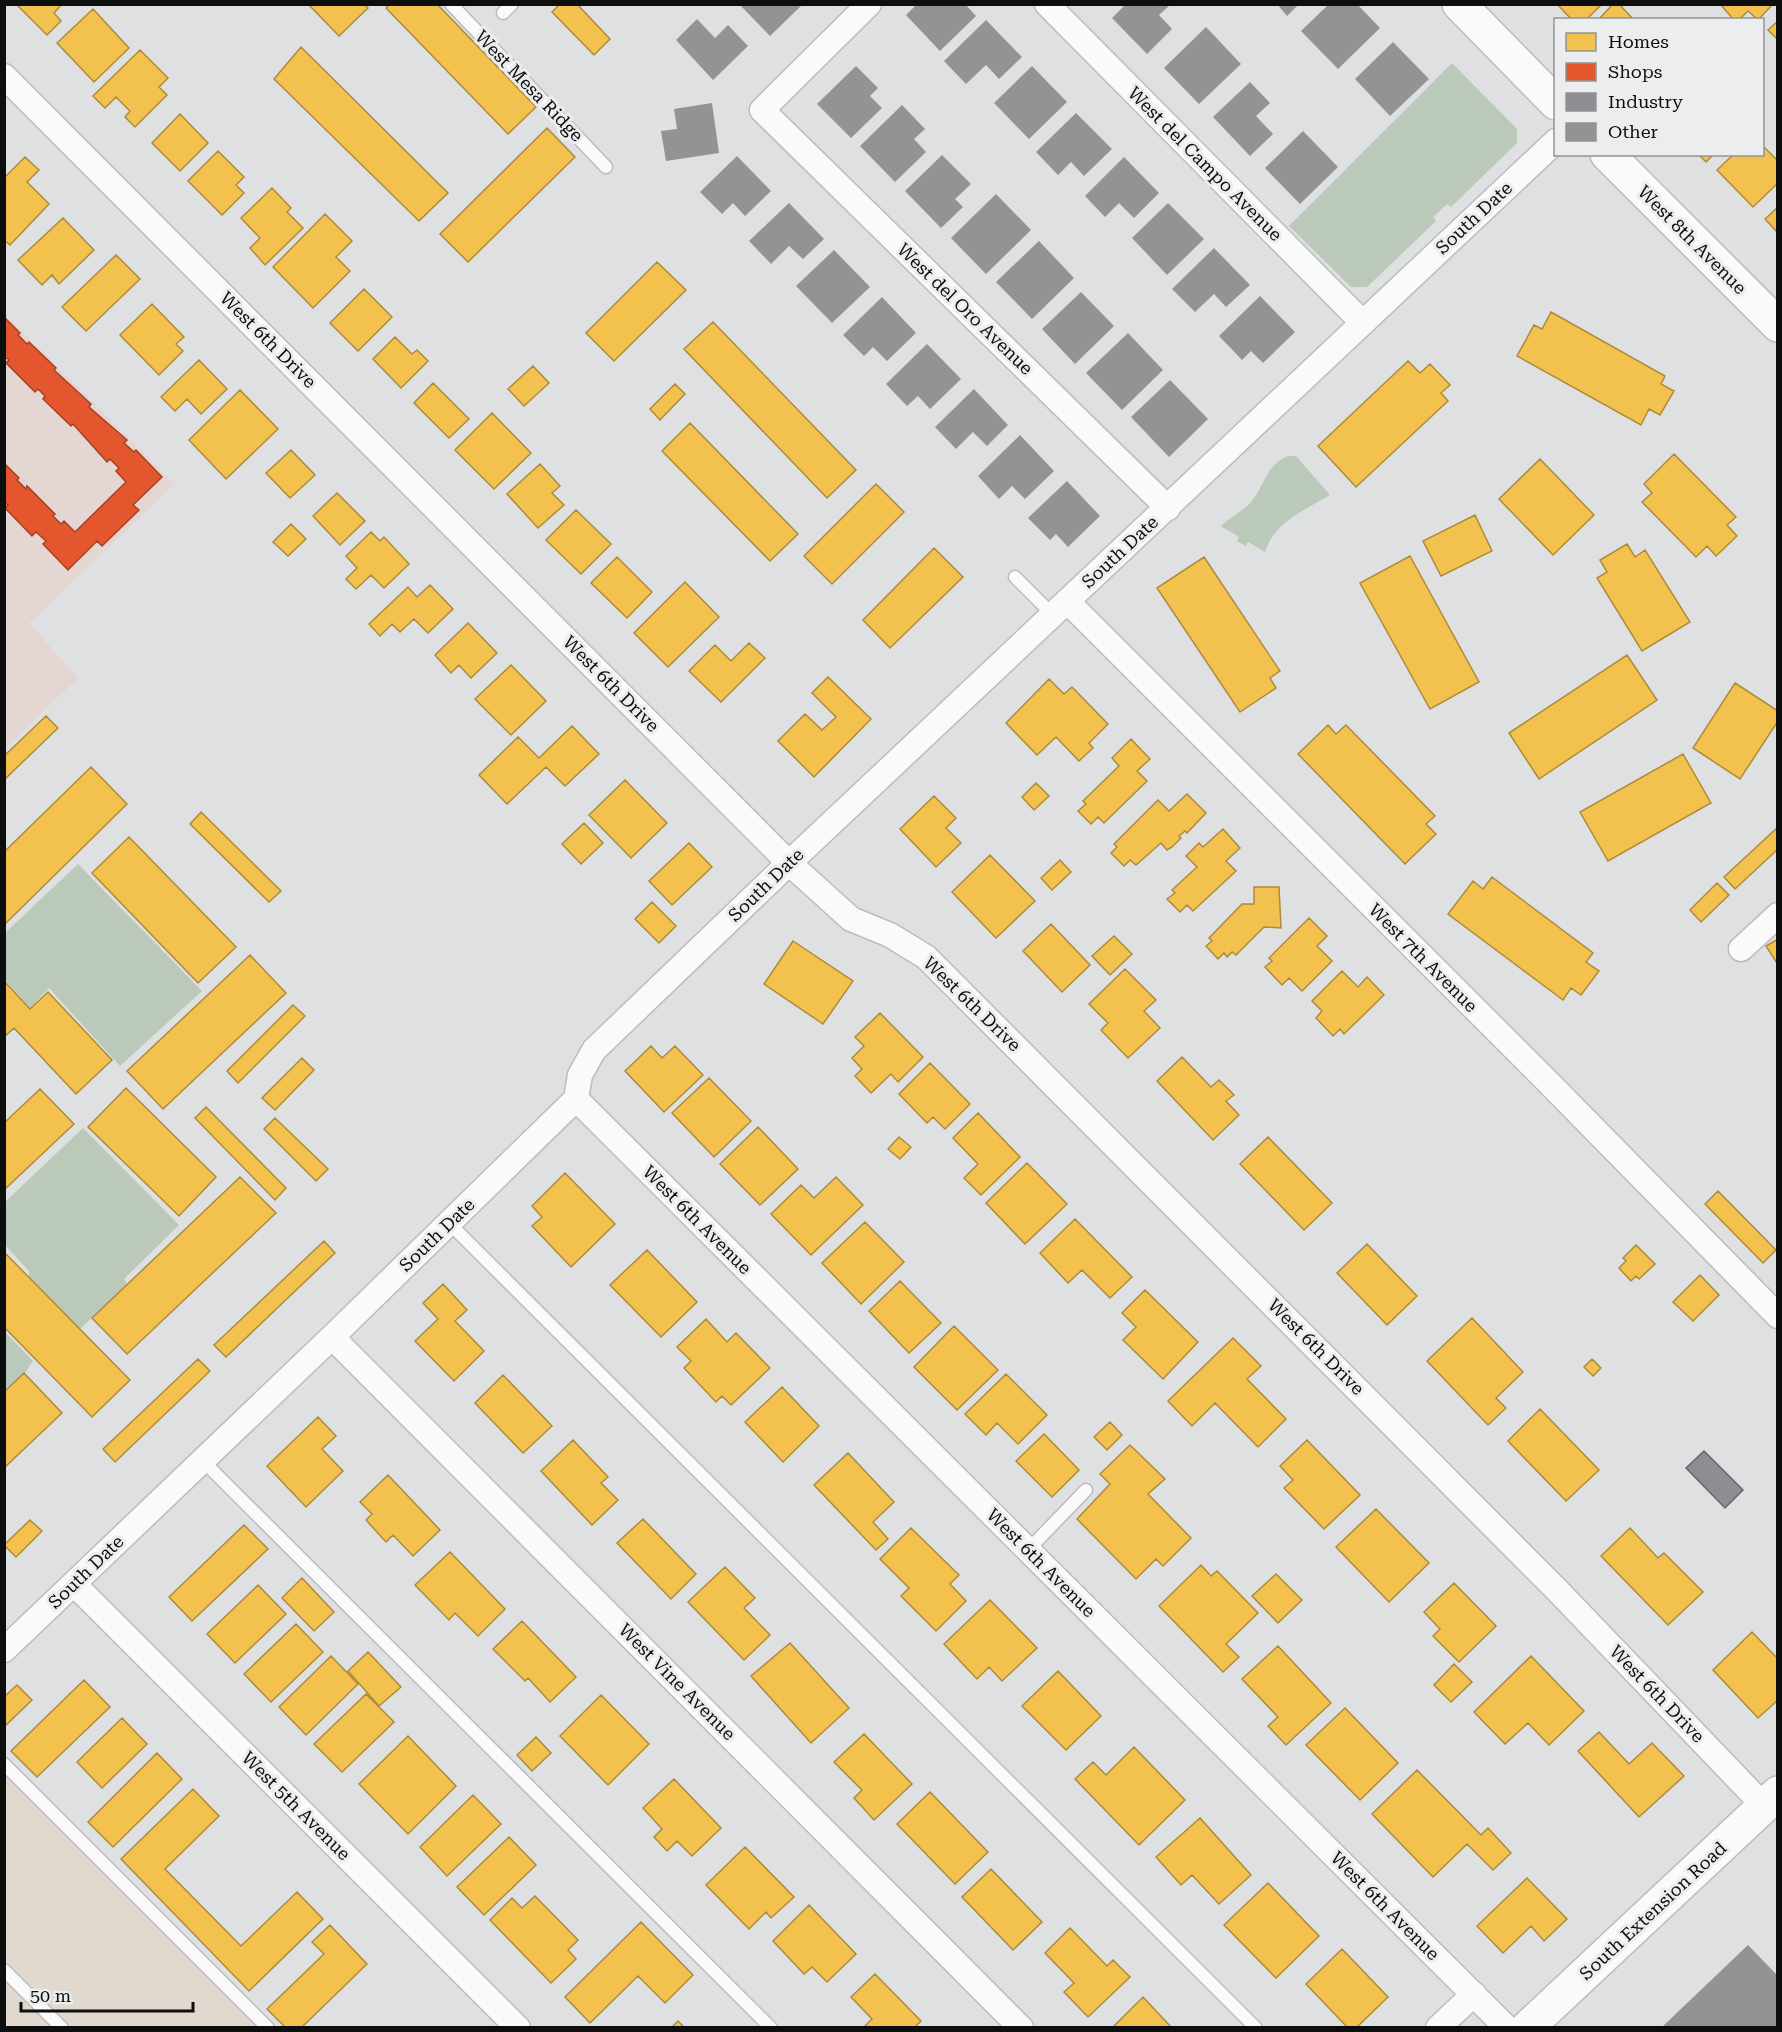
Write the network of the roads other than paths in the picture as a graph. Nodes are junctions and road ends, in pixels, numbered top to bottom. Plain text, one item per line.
1 (451, 4) edge
2 (869, 4) edge
3 (1047, 4) edge
4 (1459, 4) edge
5 (4, 76) edge
6 (1554, 101) edge
7 (1554, 143) edge
8 (1609, 156) edge
9 (606, 167) dead end
10 (1363, 323) junction
11 (1778, 325) edge
12 (1168, 508) junction
13 (1015, 577) dead end
14 (1060, 608) junction
15 (789, 863) junction
16 (1778, 915) edge
17 (1741, 949) dead end
18 (576, 1099) junction
19 (449, 1223) junction
20 (1778, 1316) edge
21 (332, 1337) junction
22 (203, 1461) junction
23 (1086, 1490) dead end
24 (1028, 1550) junction
25 (74, 1584) junction
26 (4, 1650) edge
27 (4, 1764) edge
28 (1771, 1800) edge
29 (4, 1970) edge
30 (1474, 1994) junction
31 (62, 2028) edge
32 (268, 2028) edge
33 (518, 2028) edge
34 (771, 2028) edge
35 (1022, 2028) edge
36 (1256, 2028) edge
37 (1438, 2028) edge
38 (1507, 2028) edge
39 (1527, 2028) edge

1 - 9 lane, West Mesa Ridge
2 - 12 street, West del Oro Avenue
3 - 10 street, West del Campo Avenue
4 - 6 street
5 - 15 street, West 6th Drive
7 - 10 street, South Date
8 - 11 street, West 8th Avenue
10 - 12 street, South Date
12 - 14 street, South Date
13 - 14 lane
14 - 15 street, South Date
14 - 20 street, West 7th Avenue
15 - 18 street, South Date
15 - 28 street, West 6th Drive
16 - 17 street
18 - 19 street, South Date
18 - 24 street, West 6th Avenue
19 - 21 street, South Date
19 - 36 lane
21 - 22 street, South Date
21 - 35 street, West Vine Avenue
22 - 25 street, South Date
22 - 34 lane
23 - 24 lane
24 - 30 street, West 6th Avenue
25 - 26 street, South Date
25 - 33 street, West 5th Avenue
27 - 32 lane
28 - 39 street, South Extension Road
29 - 31 lane
30 - 37 street
30 - 38 street, West 6th Avenue

